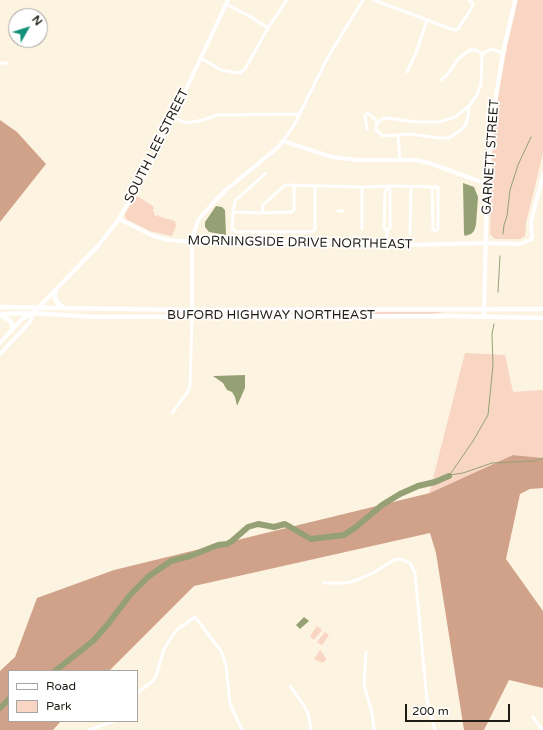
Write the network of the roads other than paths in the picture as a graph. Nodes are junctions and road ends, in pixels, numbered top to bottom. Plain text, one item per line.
1 (287, 0) edge
2 (363, 0) edge
3 (374, 0) edge
4 (470, 0) edge
5 (515, 0) edge
6 (227, 2) edge
7 (427, 20) junction
8 (268, 28) junction
9 (503, 53) junction
10 (482, 54) junction
11 (201, 58) junction
12 (0, 63) edge
13 (7, 63) dead end
14 (407, 72) dead end
15 (441, 80) dead end
16 (469, 106) junction
17 (299, 114) junction
18 (173, 117) junction
19 (378, 122) junction
20 (368, 129) dead end
21 (398, 135) junction
22 (283, 141) junction
23 (400, 160) junction
24 (266, 173) dead end
25 (543, 175) edge
26 (487, 184) junction
27 (294, 185) junction
28 (316, 186) junction
29 (388, 186) junction
30 (411, 186) junction
31 (362, 187) junction
32 (432, 187) junction
33 (390, 210) junction
34 (338, 211) dead end
35 (343, 211) dead end
36 (384, 211) junction
37 (432, 211) junction
38 (438, 211) junction
39 (233, 212) junction
40 (262, 213) junction
41 (119, 219) junction
42 (362, 229) dead end
43 (387, 231) junction
44 (410, 234) dead end
45 (192, 242) junction
46 (386, 244) junction
47 (486, 244) junction
48 (55, 290) junction
49 (0, 307) edge
50 (39, 307) junction
51 (65, 308) junction
52 (484, 308) junction
53 (192, 310) junction
54 (543, 310) edge
55 (33, 313) junction
56 (0, 315) edge
57 (192, 316) junction
58 (484, 317) junction
59 (543, 318) edge
60 (12, 331) junction
61 (0, 343) edge
62 (0, 354) edge
63 (172, 413) dead end
64 (324, 583) dead end
65 (366, 652) dead end
66 (290, 686) dead end
67 (138, 692) edge
68 (533, 716) dead end
69 (112, 722) edge
70 (89, 730) edge
71 (242, 730) edge
72 (311, 730) edge
73 (374, 730) edge
74 (435, 730) edge
75 (542, 730) edge

1 - 8 street
2 - 17 street
3 - 7 street
4 - 7 street
5 - 9 street, GARNETT STREET
6 - 8 street
6 - 11 street, SOUTH LEE STREET
7 - 14 street
8 - 11 street
9 - 10 street
9 - 26 street, GARNETT STREET
10 - 15 street
10 - 16 street
11 - 18 street, SOUTH LEE STREET
12 - 13 street
16 - 19 street
16 - 21 street
17 - 18 street
17 - 22 street
18 - 41 street, SOUTH LEE STREET
19 - 20 street
19 - 21 street
21 - 23 street
22 - 23 street
22 - 45 street
23 - 26 street
24 - 39 street
25 - 47 street, MORNINGSIDE DRIVE NORTHEAST
26 - 47 street, GARNETT STREET
27 - 28 street
27 - 40 street
27 - 40 street
28 - 31 street
28 - 39 street
29 - 30 street
29 - 31 street
29 - 33 street
29 - 36 street
30 - 32 street
30 - 44 street
31 - 42 street
32 - 37 street
32 - 38 street
33 - 36 street
33 - 43 street
34 - 35 street
36 - 43 street
37 - 38 street
37 - 38 street
39 - 40 street
41 - 45 street, MORNINGSIDE DRIVE NORTHEAST
41 - 48 street, SOUTH LEE STREET
43 - 46 street
45 - 46 street, MORNINGSIDE DRIVE NORTHEAST
45 - 53 street
46 - 47 street, MORNINGSIDE DRIVE NORTHEAST
47 - 52 street, GARNETT STREET
48 - 50 street, SOUTH LEE STREET
48 - 51 main road
49 - 50 main road, BUFORD HIGHWAY NORTHEAST
50 - 51 main road, BUFORD HIGHWAY NORTHEAST
50 - 55 street, SOUTH LEE STREET
51 - 53 main road, BUFORD HIGHWAY NORTHEAST
52 - 53 main road, BUFORD HIGHWAY NORTHEAST
52 - 54 main road, BUFORD HIGHWAY NORTHEAST
52 - 58 street, GARNETT STREET
53 - 57 street
55 - 56 main road, BUFORD HIGHWAY NORTHEAST
55 - 57 main road, BUFORD HIGHWAY NORTHEAST
55 - 60 street, SOUTH LEE STREET
55 - 62 street, SOUTH LEE STREET
56 - 60 main road
57 - 58 main road, BUFORD HIGHWAY NORTHEAST
57 - 63 street
58 - 59 main road, BUFORD HIGHWAY NORTHEAST
60 - 61 street, SOUTH LEE STREET
64 - 74 street
65 - 73 street
66 - 72 street
67 - 71 street
68 - 75 street
69 - 70 street

